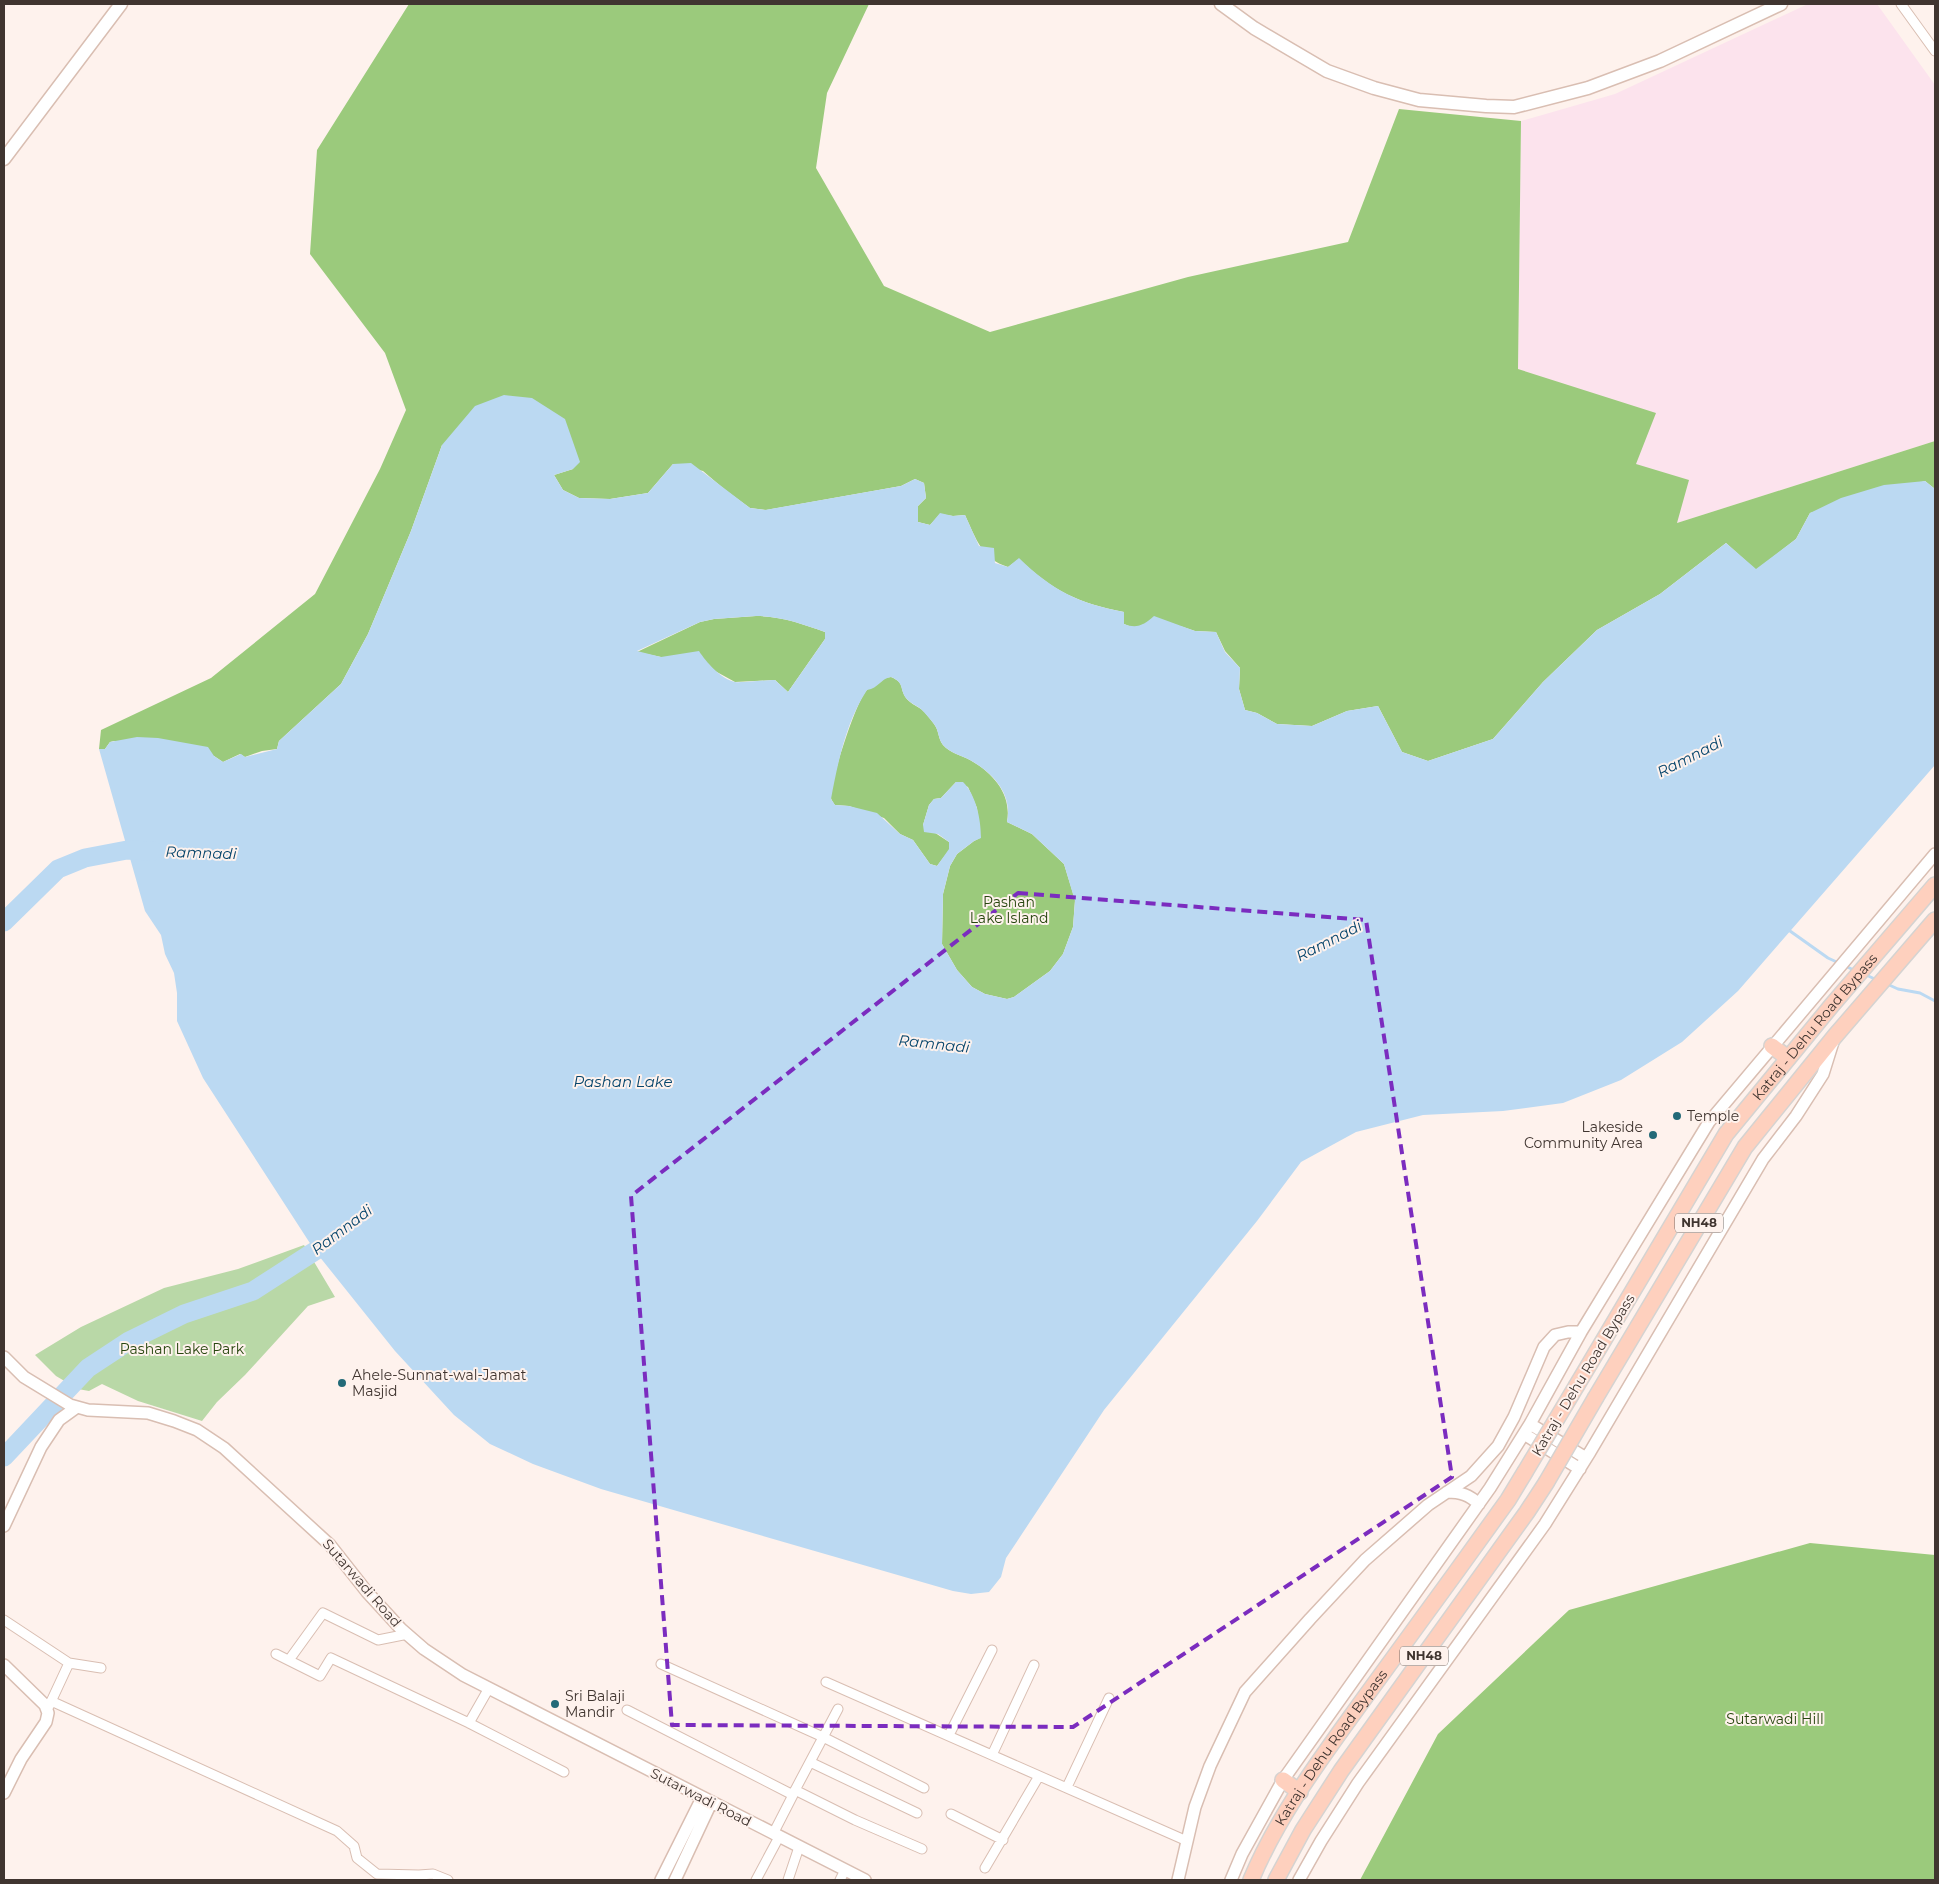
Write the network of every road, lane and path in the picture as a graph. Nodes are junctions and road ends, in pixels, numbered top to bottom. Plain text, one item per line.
1 (121, 4) edge
2 (1221, 4) edge
3 (1782, 4) edge
4 (1901, 4) edge
5 (1935, 51) edge
6 (4, 158) edge
7 (1935, 854) edge
8 (1935, 885) edge
9 (1935, 920) edge
10 (1835, 1036) junction
11 (1772, 1046) junction
12 (1788, 1058) junction
13 (1581, 1332) junction
14 (4, 1356) edge
15 (73, 1406) junction
16 (1527, 1429) junction
17 (1586, 1458) junction
18 (1580, 1469) junction
19 (1447, 1492) junction
20 (1479, 1504) junction
21 (4, 1526) edge
22 (4, 1620) edge
23 (408, 1634) junction
24 (992, 1650) dead end
25 (276, 1654) dead end
26 (289, 1660) junction
27 (69, 1663) junction
28 (661, 1664) dead end
29 (4, 1665) edge
30 (1034, 1665) dead end
31 (101, 1668) dead end
32 (826, 1682) dead end
33 (489, 1688) junction
34 (1109, 1698) dead end
35 (49, 1705) junction
36 (838, 1709) dead end
37 (627, 1710) dead end
38 (469, 1723) junction
39 (949, 1735) junction
40 (823, 1737) junction
41 (992, 1755) junction
42 (810, 1762) junction
43 (564, 1772) dead end
44 (1039, 1776) junction
45 (1283, 1780) junction
46 (1067, 1787) junction
47 (924, 1788) dead end
48 (794, 1792) junction
49 (1300, 1792) junction
50 (4, 1793) edge
51 (706, 1800) junction
52 (917, 1813) dead end
53 (951, 1814) dead end
54 (776, 1835) junction
55 (1003, 1840) junction
56 (1187, 1841) junction
57 (799, 1847) junction
58 (922, 1849) dead end
59 (985, 1868) dead end
60 (843, 1875) edge
61 (1277, 1877) edge
62 (448, 1880) edge
63 (661, 1880) edge
64 (675, 1880) edge
65 (756, 1880) edge
66 (788, 1880) edge
67 (865, 1880) edge
68 (1178, 1880) edge
69 (1231, 1880) edge
70 (1251, 1880) edge
71 (1292, 1880) edge
72 (1299, 1880) edge

1 - 6 main road
2 - 3 main road
4 - 5 street
7 - 11 street
8 - 12 highway, Katraj - Dehu Road Bypass / NH48
9 - 10 highway, Katraj - Dehu Road Bypass / NH48
10 - 17 street
10 - 61 highway, Katraj - Dehu Road Bypass / NH48, bridge
11 - 12 highway
11 - 13 street
12 - 49 highway, Katraj - Dehu Road Bypass / NH48, bridge
13 - 16 street
13 - 19 street
14 - 15 street, Sutarwadi Road
15 - 21 street
15 - 23 street, Sutarwadi Road
16 - 17 street
16 - 18 street
16 - 20 street
17 - 18 street
18 - 72 street
19 - 20 street
19 - 56 street
20 - 45 street
22 - 27 street
23 - 26 street
23 - 33 street, Sutarwadi Road
24 - 39 street
25 - 26 street
26 - 38 street
27 - 31 street
27 - 35 street
28 - 40 street
29 - 35 street
30 - 41 street
32 - 39 street
33 - 38 street
33 - 51 street, Sutarwadi Road
34 - 46 street
35 - 50 street
35 - 62 street
36 - 40 street
37 - 48 street
38 - 43 street
39 - 41 street
40 - 42 street
40 - 47 street
41 - 44 street
42 - 48 street
42 - 52 street
44 - 46 street
44 - 55 street
45 - 49 highway
45 - 69 street
46 - 56 street
48 - 54 street
48 - 58 street
49 - 70 highway, Katraj - Dehu Road Bypass / NH48
51 - 54 street, Sutarwadi Road
51 - 63 street
51 - 64 street
53 - 55 street
54 - 57 street, Sutarwadi Road
54 - 65 street
55 - 59 street
56 - 68 street
57 - 60 street, Sutarwadi Road
57 - 66 street
60 - 67 street, Sutarwadi Road
61 - 71 highway

